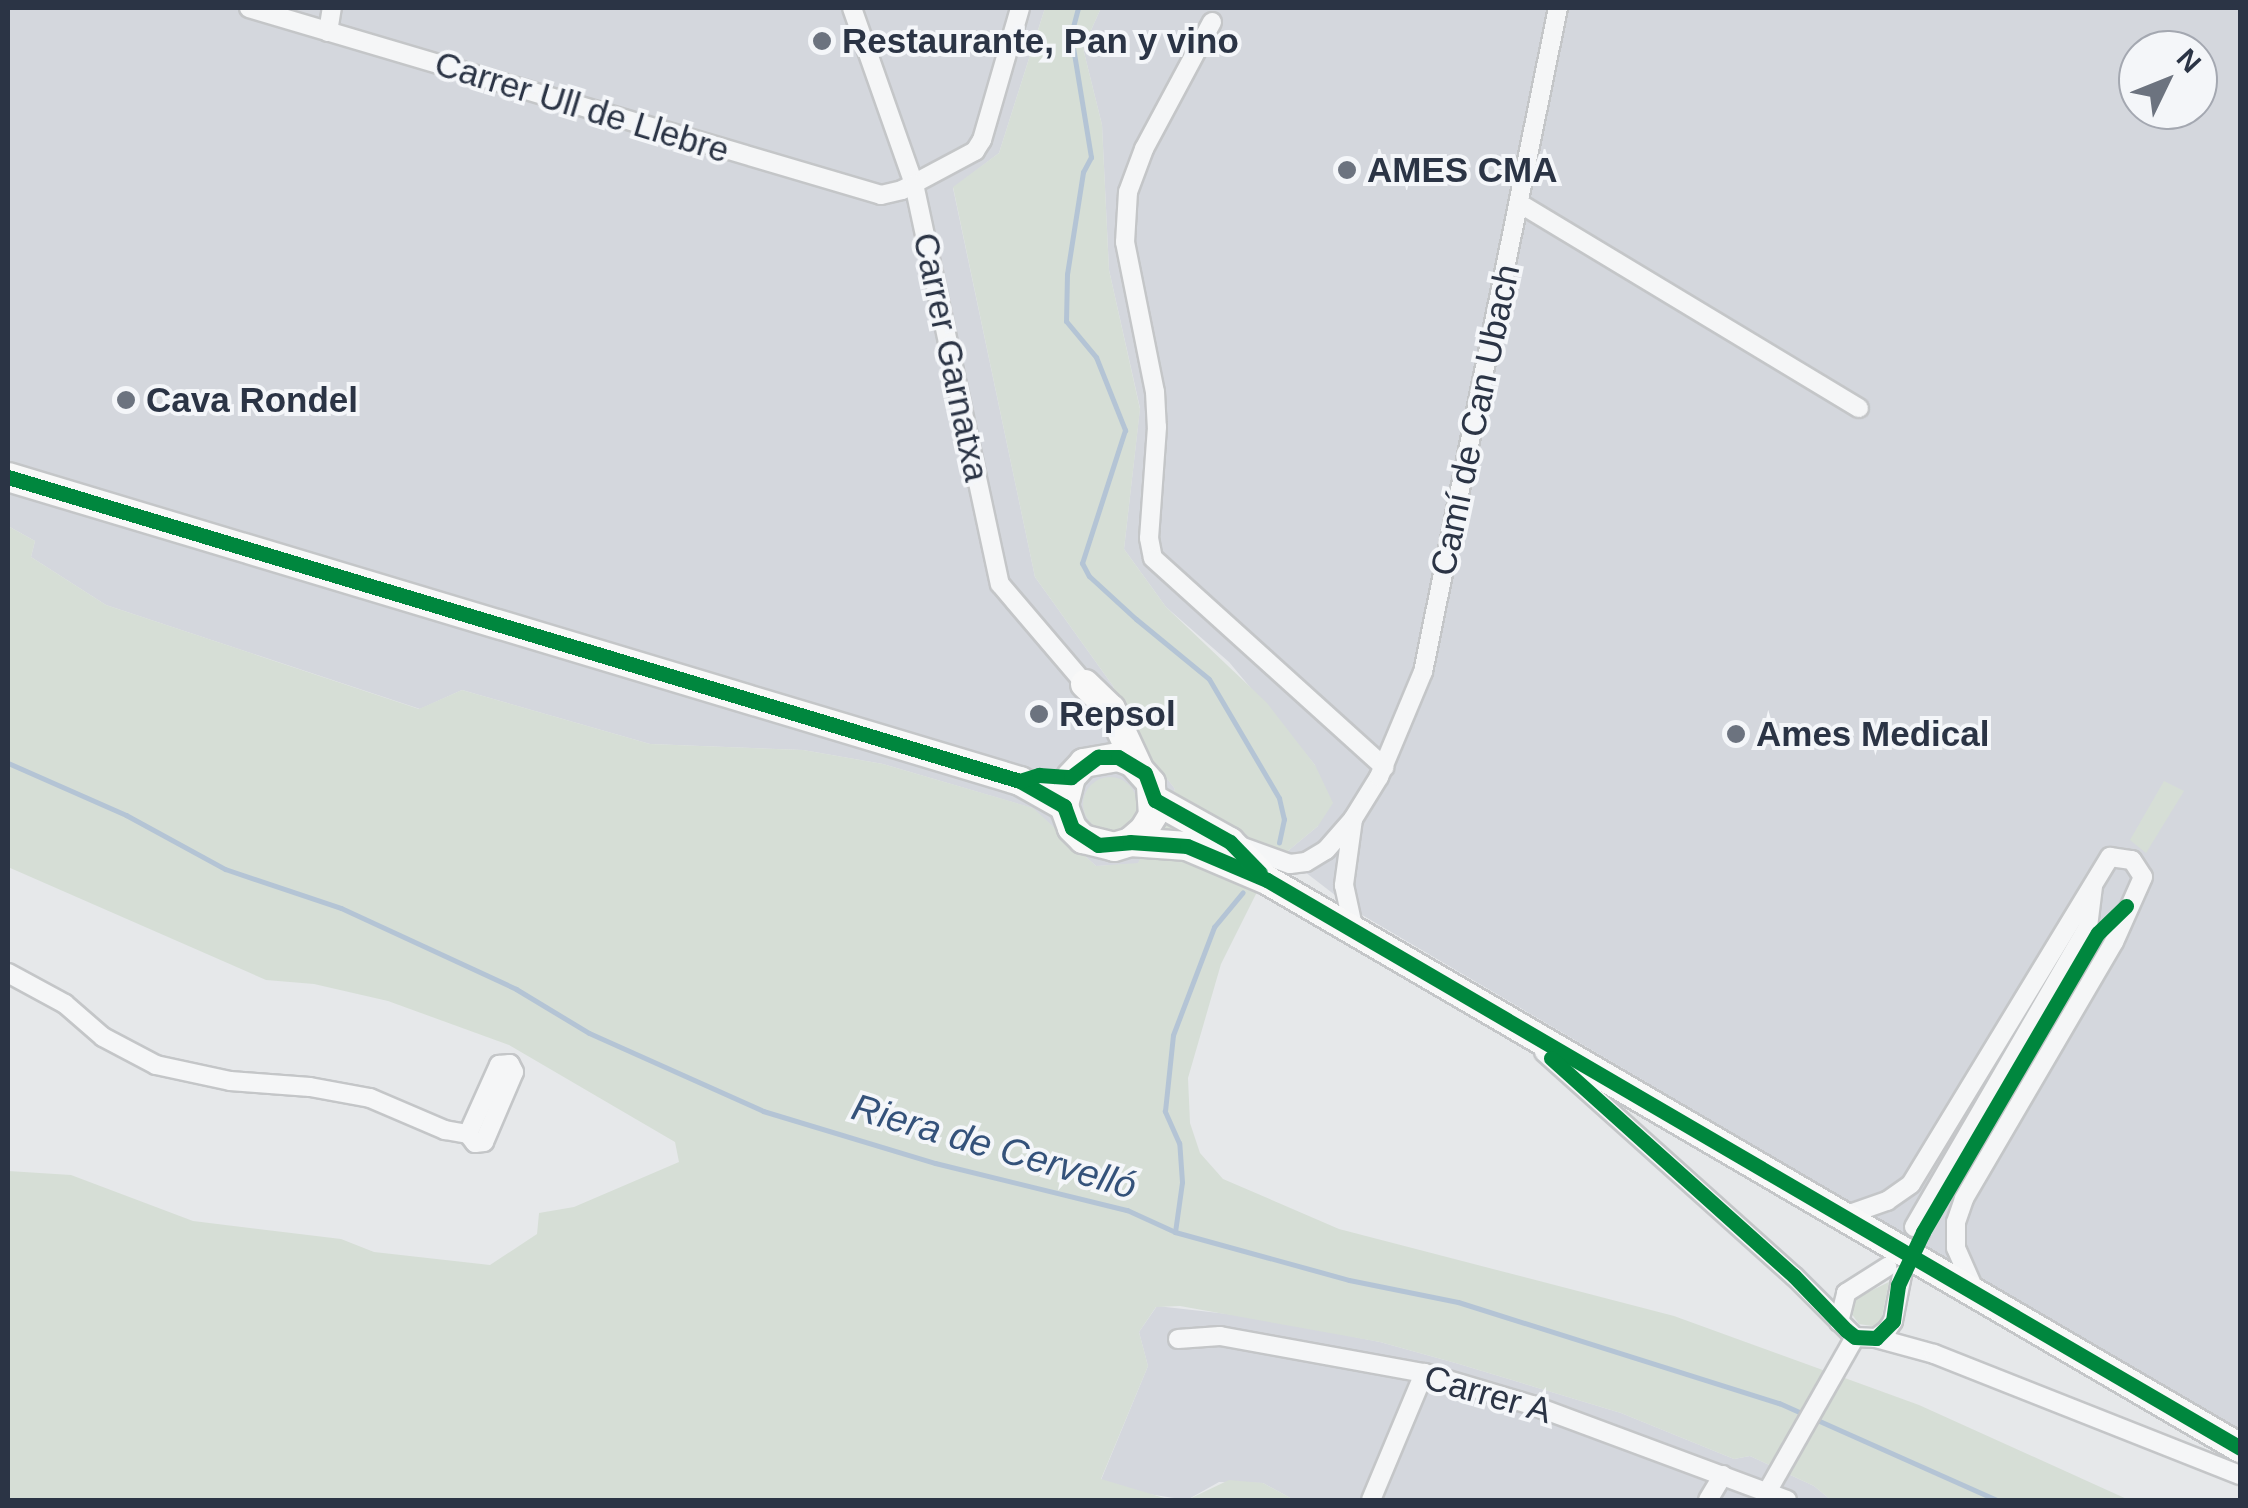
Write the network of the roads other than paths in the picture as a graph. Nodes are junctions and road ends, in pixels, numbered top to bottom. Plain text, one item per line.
1 (249, 8) edge
2 (332, 8) edge
3 (852, 8) edge
4 (1020, 8) edge
5 (1558, 8) edge
6 (1212, 22) dead end
7 (328, 32) junction
8 (914, 184) junction
9 (1519, 203) junction
10 (1858, 408) dead end
11 (8, 477) edge
12 (1085, 684) junction
13 (1138, 767) junction
14 (1384, 767) junction
15 (1078, 770) junction
16 (1020, 781) junction
17 (1155, 800) junction
18 (1064, 806) junction
19 (1353, 819) junction
20 (1130, 842) junction
21 (1280, 878) junction
22 (2093, 886) junction
23 (2126, 906) junction
24 (1354, 931) junction
25 (8, 974) edge
26 (1510, 1022) junction
27 (468, 1134) dead end
28 (1844, 1216) junction
29 (1976, 1294) junction
30 (1839, 1322) junction
31 (1855, 1337) junction
32 (1876, 1338) junction
33 (1178, 1340) dead end
34 (1424, 1373) junction
35 (2240, 1448) edge
36 (1723, 1475) junction
37 (2240, 1475) edge
38 (1771, 1484) junction
39 (1371, 1500) edge
40 (1708, 1500) edge
41 (1788, 1500) edge

1 - 7 street, Carrer Ull de Llebre
2 - 7 street
3 - 8 street, Carrer Garnatxa
4 - 8 street, Carrer Ull de Llebre
5 - 9 street, Camí de Can Ubach
6 - 14 street
7 - 8 street, Carrer Ull de Llebre
8 - 12 street, Carrer Garnatxa
9 - 10 street
9 - 14 street, Camí de Can Ubach
11 - 16 main road
12 - 13 main road
12 - 15 main road
13 - 15 main road
13 - 17 main road
14 - 19 street, Camí de Can Ubach
15 - 16 main road
15 - 18 main road
16 - 18 main road
17 - 20 main road
17 - 21 main road
18 - 20 main road
19 - 21 street, Camí de Can Ubach
19 - 24 street, Camí de Can Ubach
20 - 21 main road
21 - 24 main road
22 - 23 street
22 - 23 street
22 - 28 street
23 - 29 street
24 - 26 main road
25 - 27 street
26 - 28 main road
26 - 30 street
28 - 29 main road
29 - 35 main road
30 - 31 street
30 - 32 street
31 - 32 street
31 - 38 street
32 - 37 street
33 - 34 street, Carrer A
34 - 36 street, Carrer A
34 - 39 street
36 - 38 street, Carrer A
36 - 40 street
38 - 41 street, Carrer A

